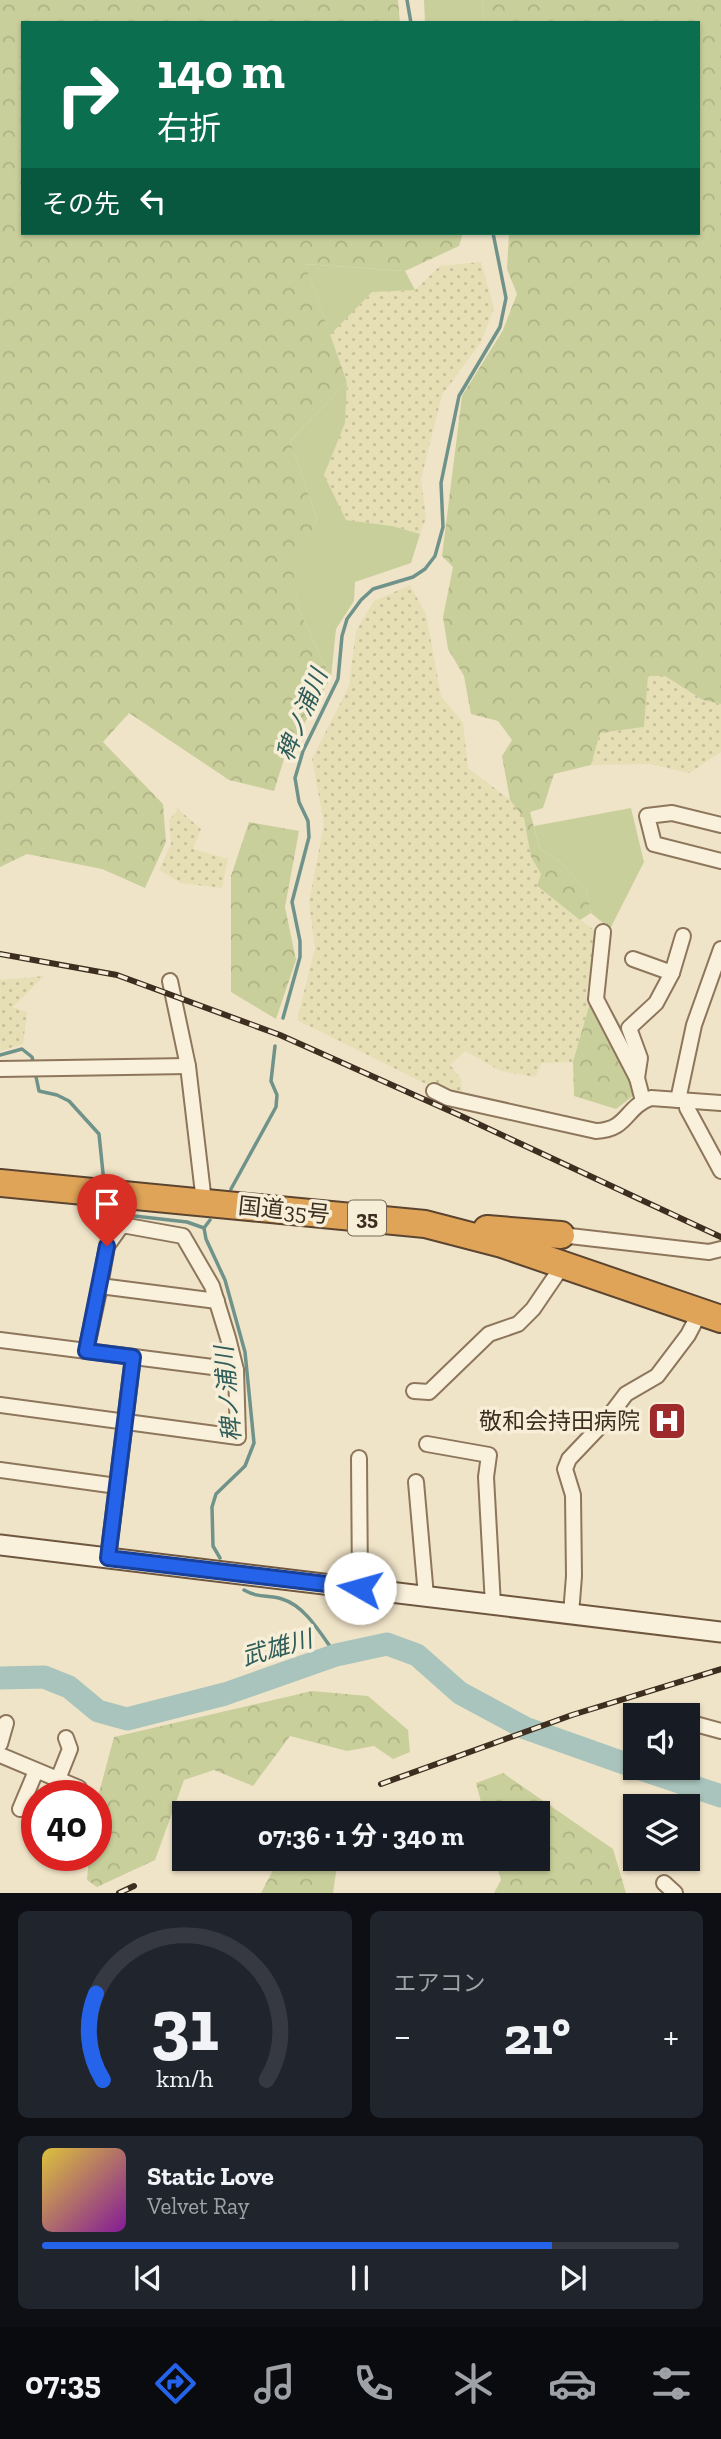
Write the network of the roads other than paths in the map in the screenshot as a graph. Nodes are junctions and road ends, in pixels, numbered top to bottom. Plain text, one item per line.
1 (721, 825) edge
2 (721, 861) edge
3 (603, 932) dead end
4 (683, 936) dead end
5 (721, 949) edge
6 (633, 959) dead end
7 (672, 972) junction
8 (170, 981) dead end
9 (188, 1066) junction
10 (0, 1069) edge
11 (637, 1078) junction
12 (434, 1091) dead end
13 (643, 1101) junction
14 (682, 1101) junction
15 (721, 1103) edge
16 (721, 1171) edge
17 (0, 1183) edge
18 (204, 1202) junction
19 (461, 1232) junction
20 (561, 1235) junction
21 (721, 1249) edge
22 (552, 1261) junction
23 (100, 1286) junction
24 (217, 1301) junction
25 (710, 1315) edge
26 (0, 1340) edge
27 (86, 1351) junction
28 (133, 1357) junction
29 (236, 1370) junction
30 (414, 1391) dead end
31 (0, 1405) edge
32 (125, 1421) junction
33 (427, 1444) dead end
34 (359, 1458) dead end
35 (0, 1470) edge
36 (415, 1482) dead end
37 (117, 1486) junction
38 (0, 1545) edge
39 (108, 1558) junction
40 (360, 1588) junction
41 (426, 1596) junction
42 (493, 1605) junction
43 (571, 1614) junction
44 (721, 1632) edge
45 (6, 1723) dead end
46 (700, 1725) edge
47 (721, 1731) edge
48 (66, 1738) dead end
49 (0, 1744) edge
50 (0, 1755) edge
51 (36, 1771) junction
52 (58, 1779) joint
53 (20, 1809) dead end
54 (664, 1883) dead end
55 (675, 1893) edge

1 - 2 street
3 - 11 street
4 - 7 street
5 - 14 street
6 - 7 street
7 - 11 street
8 - 9 street
9 - 10 street
9 - 18 street
11 - 13 street
12 - 13 street
13 - 14 street
14 - 15 street
14 - 16 street
17 - 18 highway, 国道35号 / 35
18 - 19 highway, 国道35号 / 35
19 - 20 highway
19 - 22 highway, 国道35号 / 35
20 - 21 street
20 - 22 street
22 - 25 highway, 国道35号 / 35
22 - 30 street
23 - 24 street
23 - 24 street
23 - 27 street
24 - 29 street
25 - 43 street
26 - 27 street
27 - 28 street
28 - 29 street
28 - 32 street
29 - 32 street
31 - 32 street
32 - 37 street
33 - 42 street
34 - 40 street
35 - 37 street
36 - 41 street
37 - 39 street
38 - 39 street
39 - 40 street
40 - 41 street
41 - 42 street
42 - 43 street
43 - 44 street
45 - 49 street
46 - 47 street
48 - 52 street
50 - 51 street
51 - 52 street
51 - 53 street
54 - 55 street

